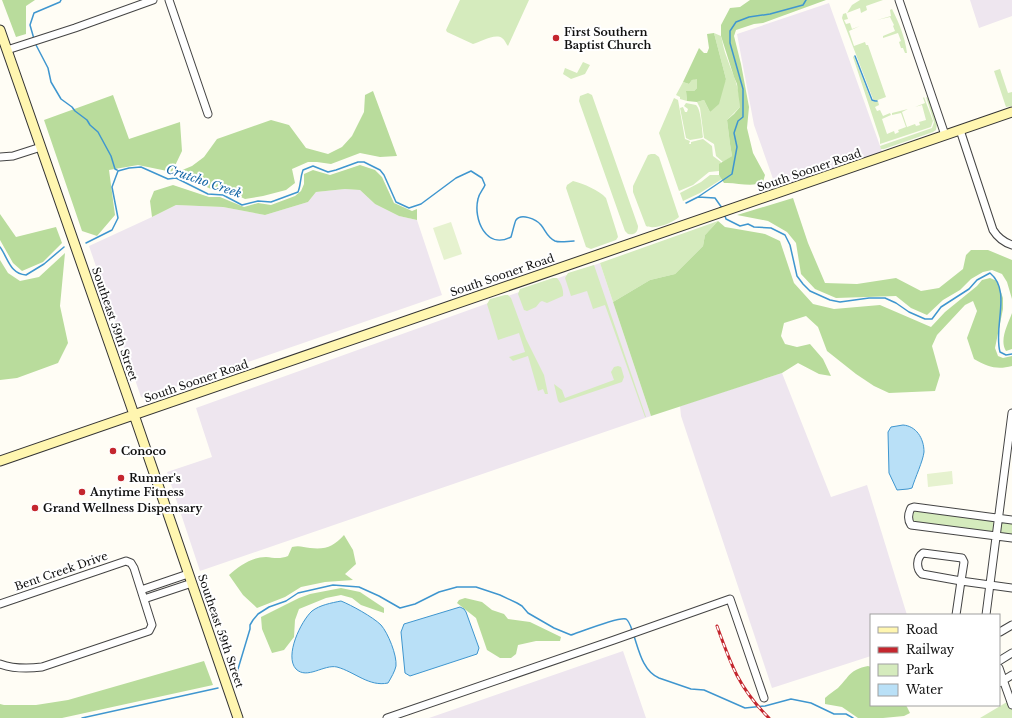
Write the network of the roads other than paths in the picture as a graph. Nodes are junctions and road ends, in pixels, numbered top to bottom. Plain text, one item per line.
1 (153, 0) edge
2 (169, 0) edge
3 (899, 0) edge
4 (0, 30) edge
5 (7, 50) junction
6 (1012, 112) edge
7 (208, 114) dead end
8 (960, 130) junction
9 (945, 135) junction
10 (41, 147) junction
11 (0, 157) edge
12 (1012, 245) edge
13 (1012, 413) edge
14 (134, 414) junction
15 (0, 461) edge
16 (998, 518) junction
17 (1012, 520) edge
18 (996, 536) junction
19 (1012, 538) edge
20 (188, 574) junction
21 (962, 581) junction
22 (192, 583) junction
23 (990, 585) junction
24 (1012, 588) edge
25 (141, 590) junction
26 (144, 599) junction
27 (0, 604) edge
28 (956, 614) edge
29 (986, 614) edge
30 (1012, 625) edge
31 (1000, 632) dead end
32 (1012, 653) edge
33 (1000, 660) edge
34 (0, 664) edge
35 (1012, 675) edge
36 (1001, 681) edge
37 (764, 698) dead end
38 (1012, 702) edge
39 (238, 718) edge
40 (387, 718) edge

1 - 5 street
2 - 7 street
3 - 9 street
4 - 5 main road, Southeast 59th Street
5 - 10 main road, Southeast 59th Street
6 - 8 main road, South Sooner Road
8 - 9 main road, South Sooner Road
8 - 12 street
9 - 14 main road, South Sooner Road
10 - 11 street
10 - 14 main road, Southeast 59th Street
13 - 16 street
14 - 15 main road, South Sooner Road
14 - 20 main road, Southeast 59th Street
16 - 17 street
16 - 18 street
16 - 18 street
18 - 19 street
18 - 23 street
20 - 22 main road, Southeast 59th Street
20 - 25 street
21 - 21 street
21 - 23 street
21 - 28 street
22 - 26 street
22 - 39 main road, Southeast 59th Street
23 - 24 street
23 - 29 street
25 - 26 street
25 - 27 street, Bent Creek Drive
26 - 34 street
30 - 31 street
32 - 33 street
35 - 36 street
36 - 38 street
37 - 40 street

